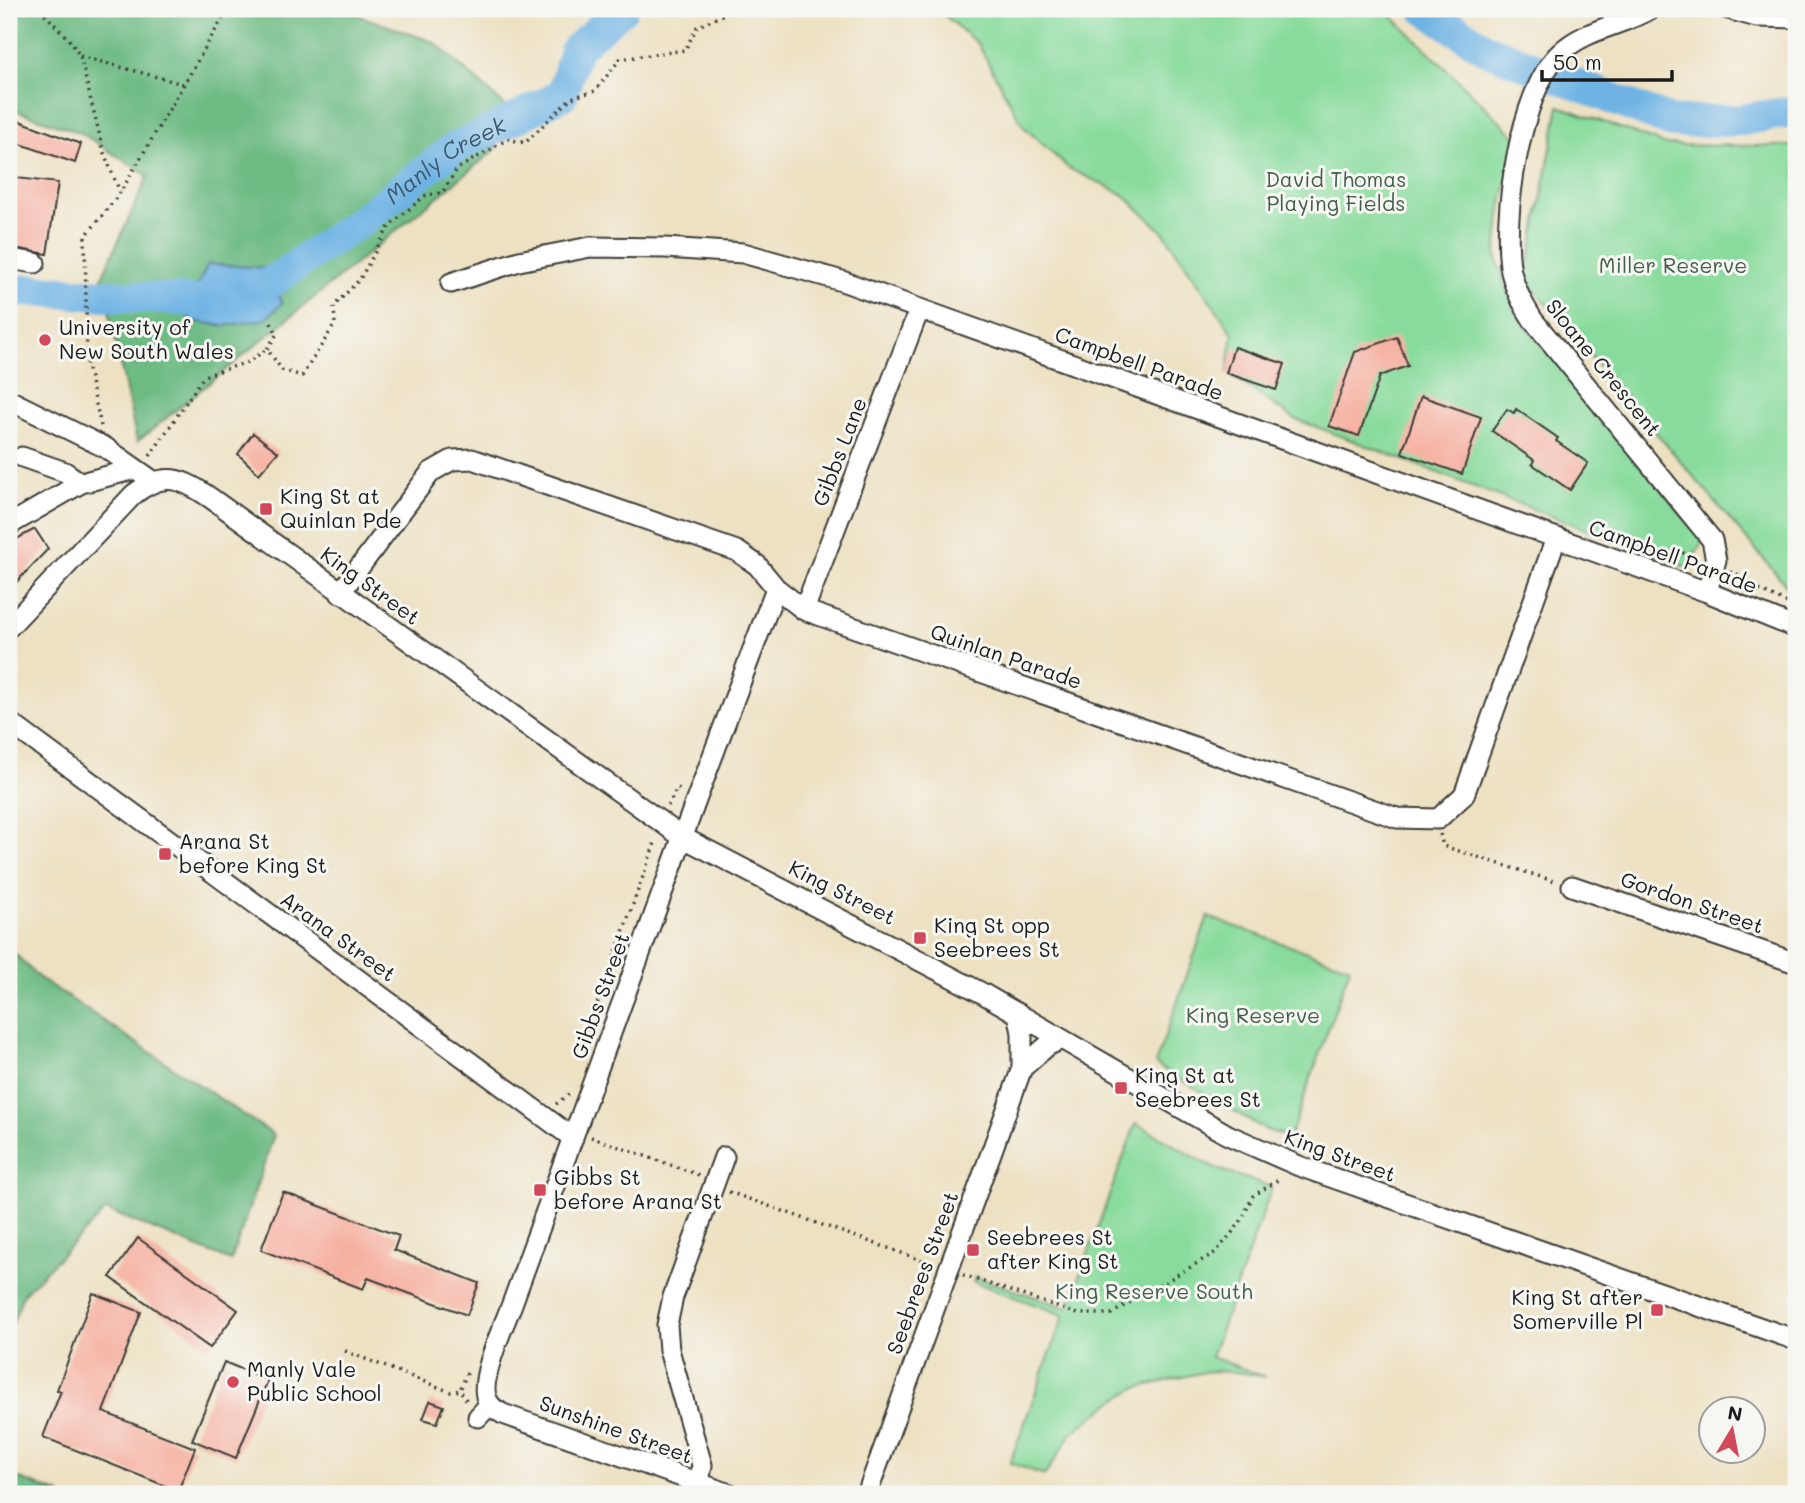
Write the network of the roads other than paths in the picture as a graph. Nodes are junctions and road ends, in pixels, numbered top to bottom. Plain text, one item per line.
1 (1650, 9) edge
2 (1728, 9) edge
3 (1796, 18) edge
4 (9, 259) edge
5 (36, 263) dead end
6 (451, 283) dead end
7 (919, 310) junction
8 (9, 400) edge
9 (22, 457) dead end
10 (135, 468) junction
11 (153, 481) junction
12 (81, 483) junction
13 (9, 525) edge
14 (1556, 538) junction
15 (776, 588) junction
16 (1707, 592) junction
17 (340, 593) junction
18 (804, 610) junction
19 (9, 627) edge
20 (1796, 628) edge
21 (9, 722) edge
22 (682, 837) junction
23 (1572, 886) road end
24 (1796, 964) edge
25 (1018, 1013) junction
26 (1062, 1039) junction
27 (1022, 1068) junction
28 (575, 1135) junction
29 (724, 1157) dead end
30 (1796, 1340) edge
31 (484, 1411) joint
32 (699, 1483) junction
33 (730, 1494) edge
34 (867, 1494) edge

1 - 16 street, Sloane Crescent
2 - 3 street
4 - 5 street
6 - 7 street, Campbell Parade
7 - 14 street, Campbell Parade
7 - 18 street, Gibbs Lane
8 - 10 street
9 - 12 street
10 - 11 street
10 - 12 street
11 - 17 street, King Street
11 - 19 street
12 - 13 street
14 - 16 street, Campbell Parade
14 - 18 street, Quinlan Parade
15 - 17 street, Quinlan Parade
15 - 18 street, Quinlan Parade
15 - 22 street, Gibbs Street
16 - 20 street, Campbell Parade
17 - 22 street, King Street
21 - 28 street, Arana Street
22 - 25 street, King Street
22 - 28 street, Gibbs Street
23 - 24 street, Gordon Street
25 - 26 street, King Street
25 - 27 street, Seebrees Street
26 - 27 street, Seebrees Street
26 - 30 street, King Street
27 - 34 street, Seebrees Street
28 - 31 street, Gibbs Street
29 - 32 street
31 - 32 street, Sunshine Street
32 - 33 street, Sunshine Street

